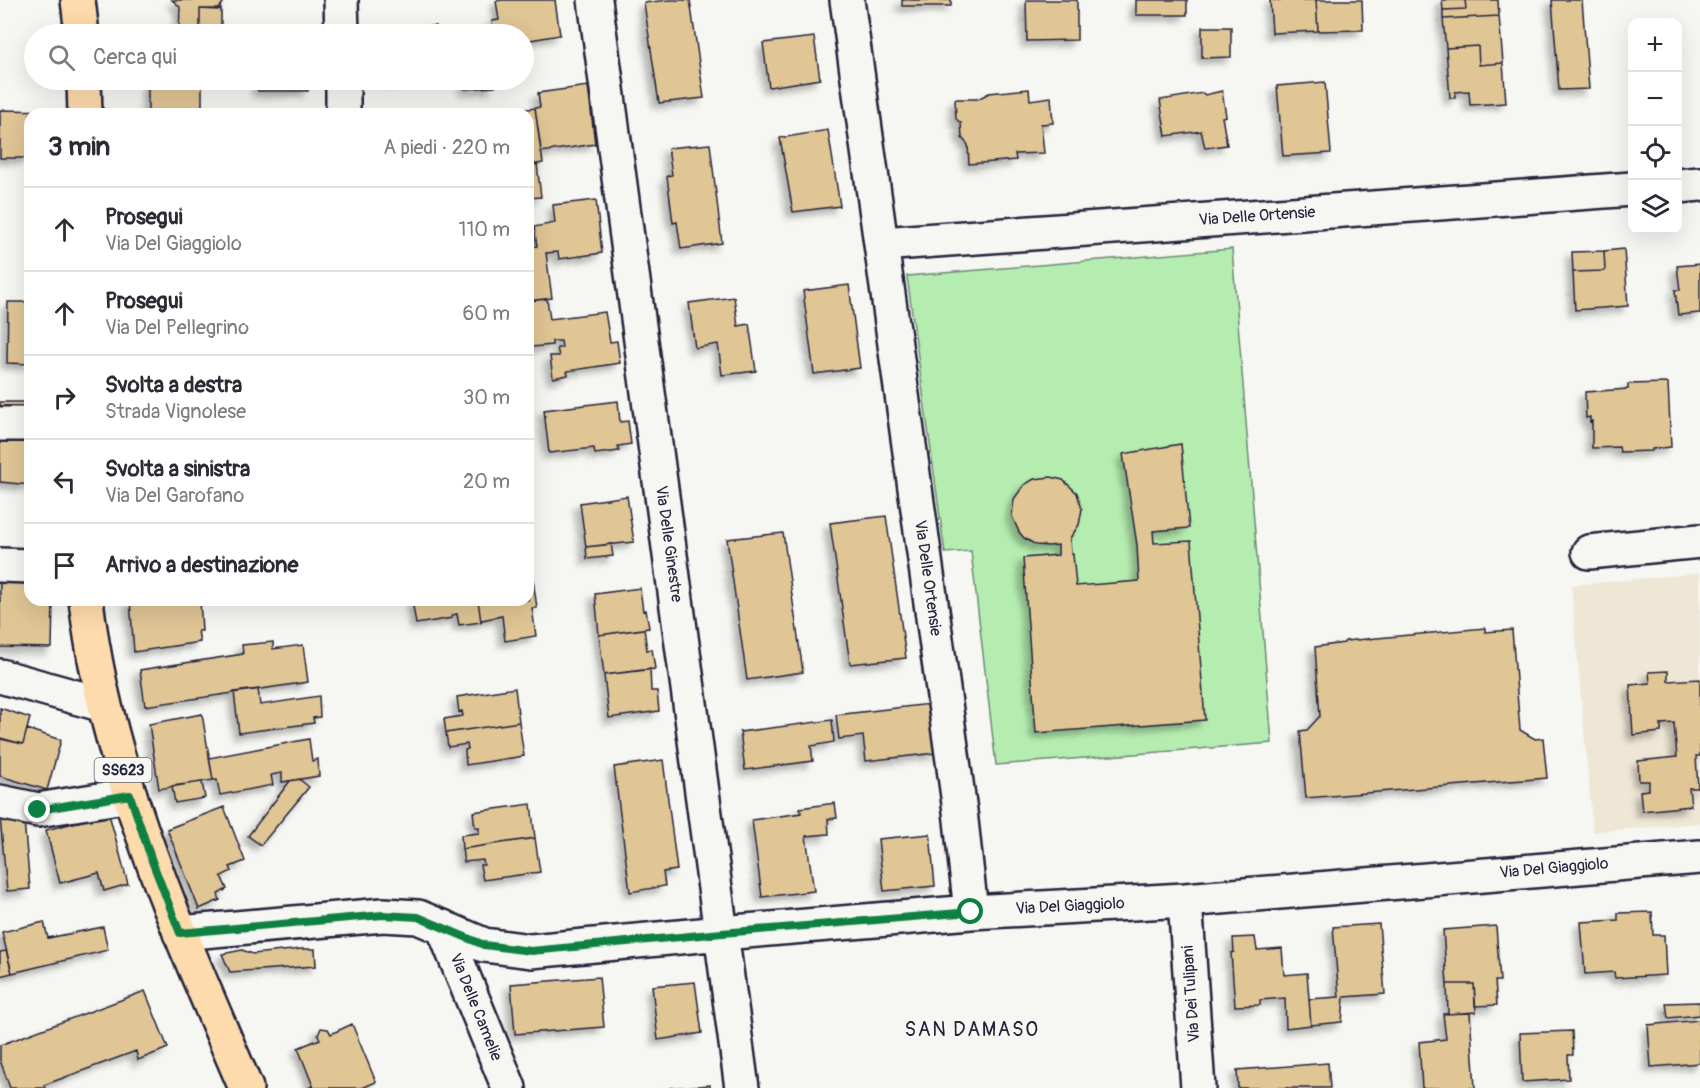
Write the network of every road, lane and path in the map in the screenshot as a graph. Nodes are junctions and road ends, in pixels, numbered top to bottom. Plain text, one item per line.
1 (78, 0) edge
2 (341, 0) edge
3 (595, 0) edge
4 (847, 0) edge
5 (81, 24) edge
6 (342, 24) edge
7 (84, 90) edge
8 (343, 90) edge
9 (85, 108) edge
10 (343, 108) edge
11 (1700, 184) edge
12 (1682, 186) edge
13 (1628, 189) edge
14 (881, 244) junction
15 (0, 424) edge
16 (24, 424) edge
17 (1700, 541) edge
18 (1589, 552) dead end
19 (0, 565) edge
20 (24, 566) edge
21 (87, 606) edge
22 (0, 676) edge
23 (104, 705) junction
24 (130, 795) junction
25 (0, 802) edge
26 (1700, 857) edge
27 (1185, 900) junction
28 (971, 912) junction
29 (443, 927) junction
30 (180, 933) junction
31 (722, 933) junction
32 (246, 1088) edge
33 (509, 1088) edge
34 (742, 1088) edge
35 (1198, 1088) edge

1 - 5 main road
2 - 6 street
3 - 31 street, Via Delle Ginestre
4 - 14 street, Via Delle Ortensie
7 - 9 main road
8 - 10 street
11 - 12 street
13 - 14 street, Via Delle Ortensie
14 - 28 street, Via Delle Ortensie
15 - 16 street
17 - 18 street
19 - 20 street
21 - 23 main road, SS623
22 - 23 street
23 - 24 main road, SS623
24 - 25 street
24 - 30 main road, SS623
26 - 27 street, Via Del Giaggiolo
27 - 28 street, Via Del Giaggiolo
27 - 35 street, Via Dei Tulipani
28 - 31 street, Via Del Giaggiolo
29 - 30 street, Via Del Giaggiolo
29 - 31 street, Via Del Giaggiolo
29 - 33 street, Via Delle Camelie
30 - 32 main road, SS623
31 - 34 street, Via Delle Ginestre

